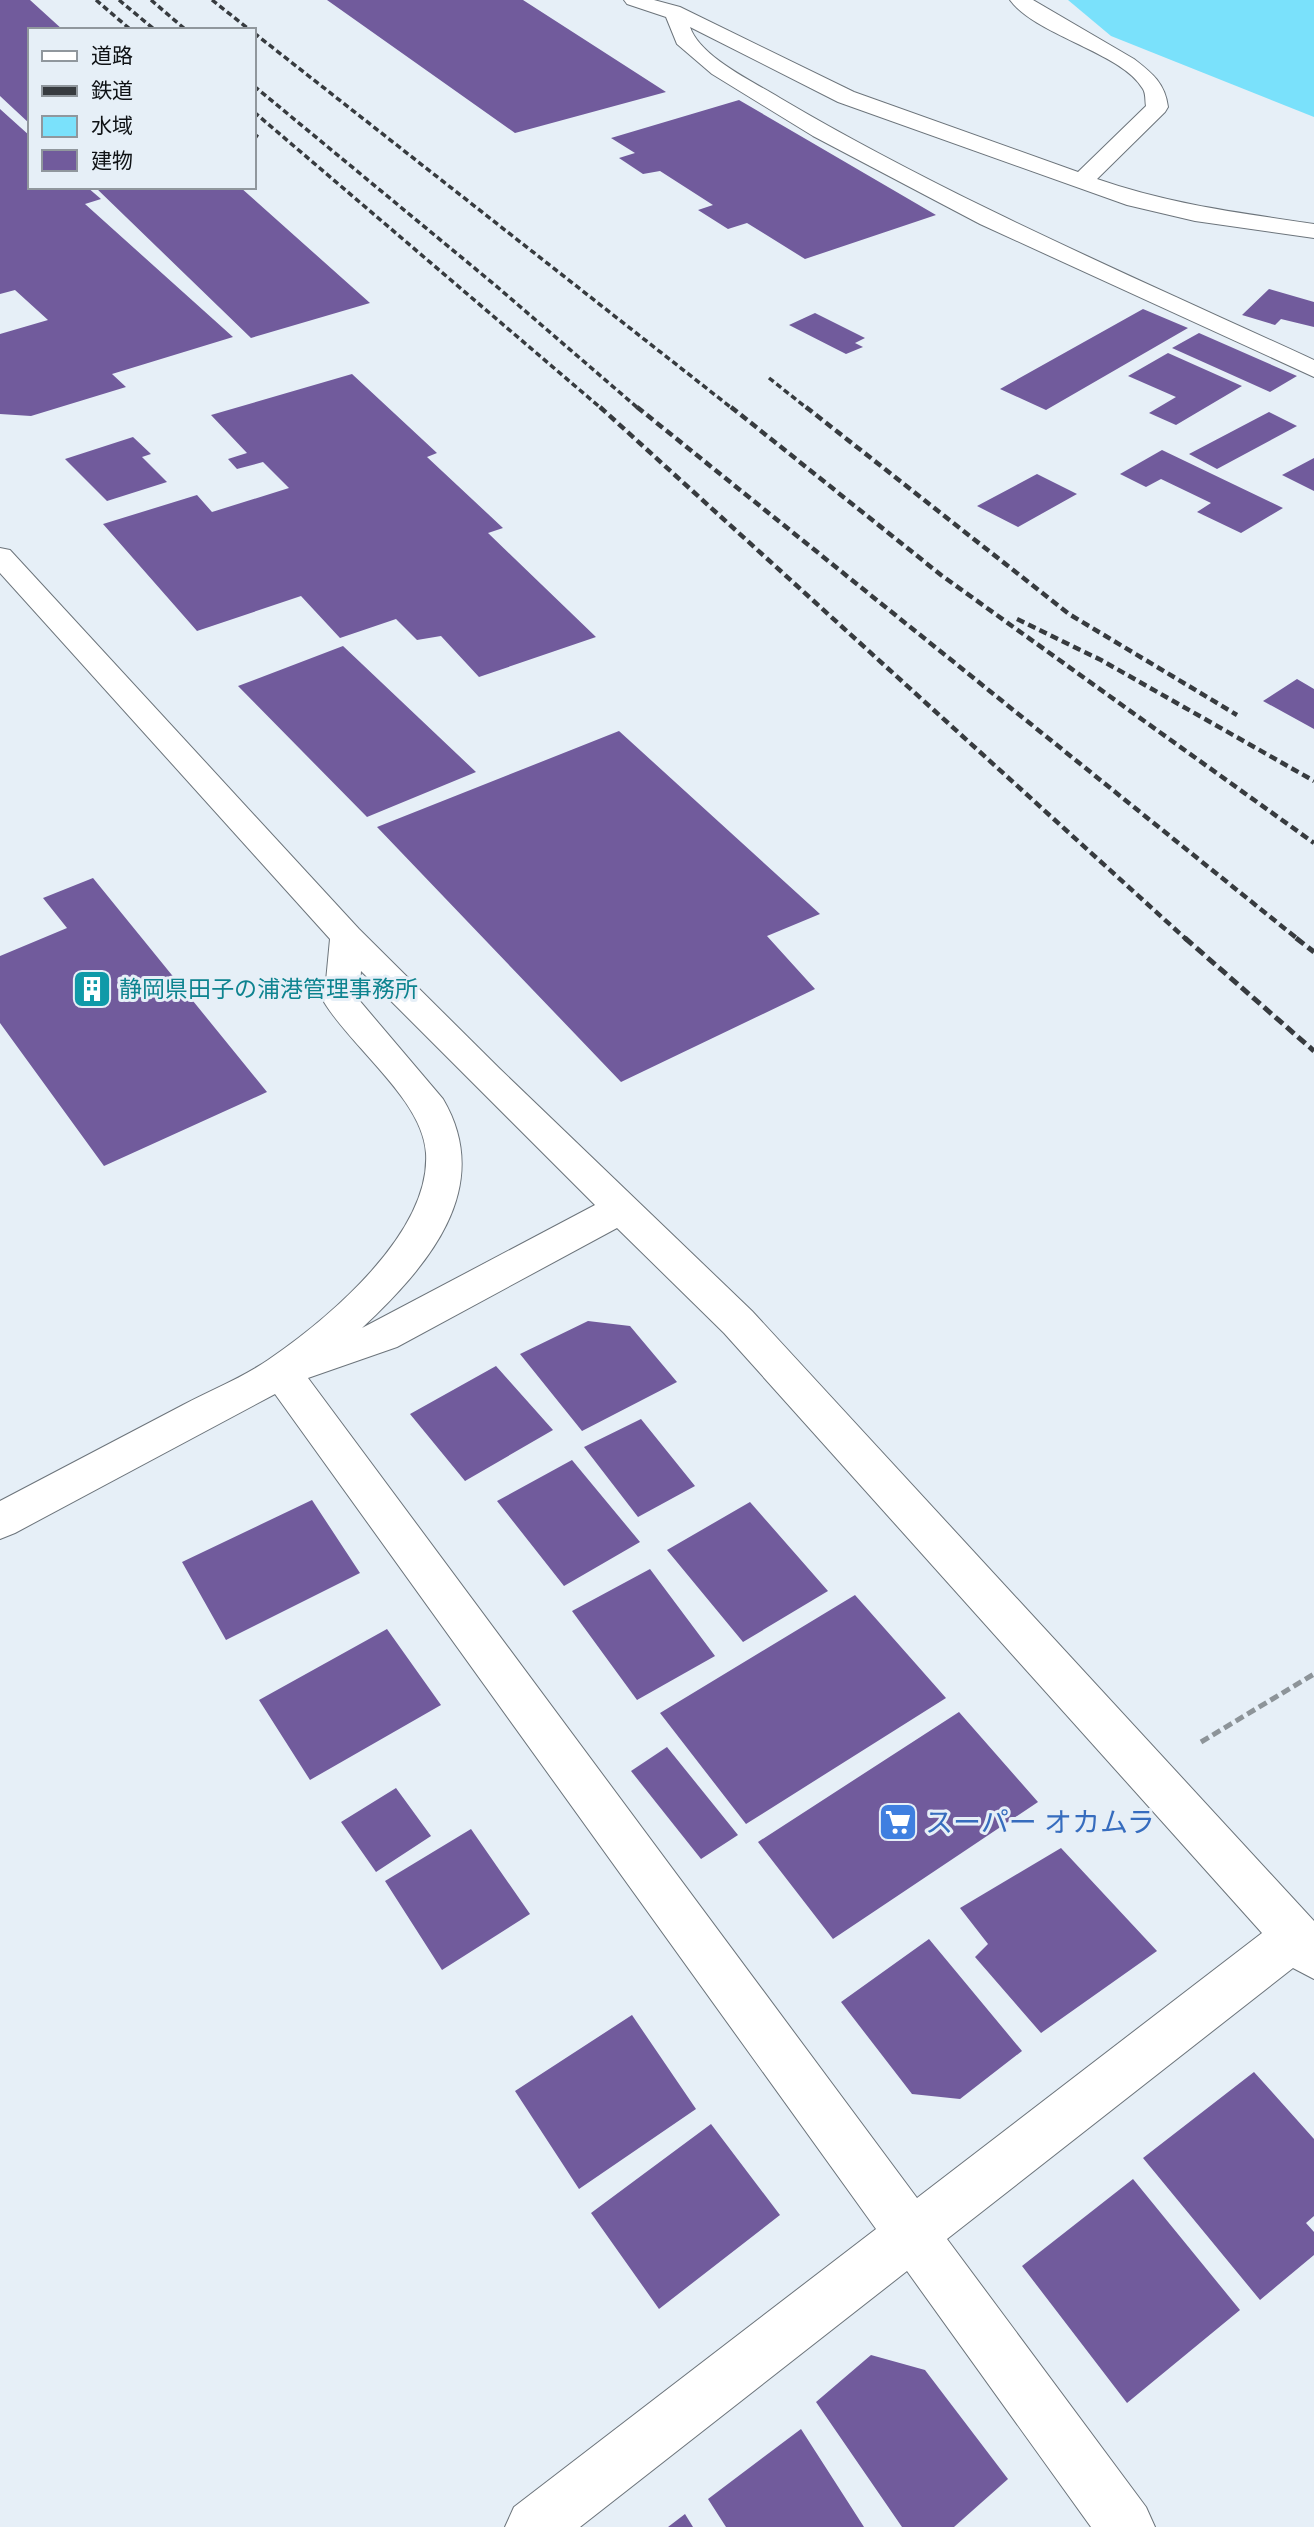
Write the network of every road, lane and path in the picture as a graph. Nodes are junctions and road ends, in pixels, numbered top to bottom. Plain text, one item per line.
1 (634, 0) edge
2 (1020, 0) edge
3 (666, 6) edge
4 (1082, 181) junction
5 (1314, 231) edge
6 (1314, 369) edge
7 (0, 556) edge
8 (347, 937) junction
9 (620, 1209) junction
10 (281, 1372) junction
11 (0, 1521) edge
12 (1314, 1674) edge
13 (1201, 1742) dead end
14 (1305, 1946) edge
15 (914, 2233) junction
16 (534, 2527) edge
17 (1126, 2527) edge

1 - 3 street
2 - 4 street
3 - 4 street
3 - 6 street
4 - 5 street
7 - 8 street
8 - 9 street
8 - 10 street
9 - 10 street
9 - 14 street
10 - 11 street
10 - 15 street
12 - 13 path
14 - 15 street
15 - 16 street
15 - 17 street

